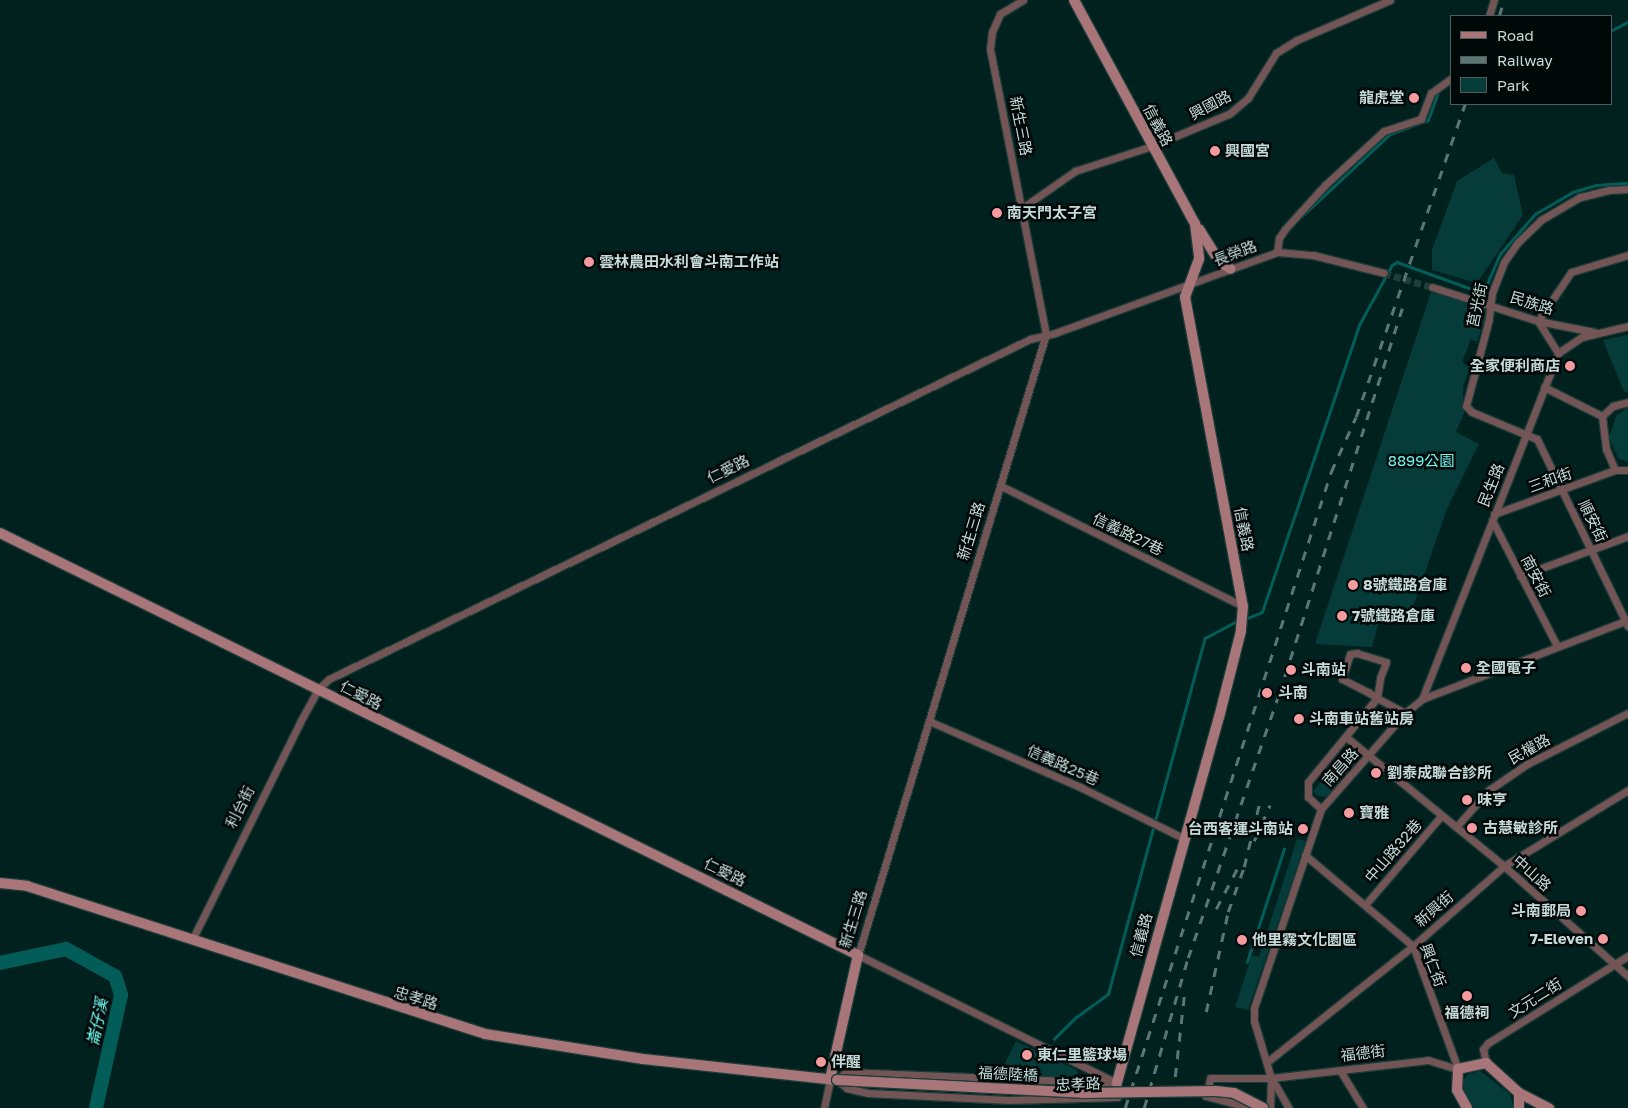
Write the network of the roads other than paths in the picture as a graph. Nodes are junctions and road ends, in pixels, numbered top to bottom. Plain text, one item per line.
1 (1023, 0) edge
2 (1074, 0) edge
3 (1390, 0) edge
4 (1494, 0) edge
5 (1489, 15) edge
6 (1450, 79) edge
7 (1152, 146) junction
8 (1628, 189) edge
9 (1022, 208) junction
10 (1195, 224) junction
11 (1276, 252) junction
12 (1628, 255) edge
13 (1230, 269) junction
14 (1384, 273) tunnel mouth
15 (1188, 286) junction
16 (1432, 287) tunnel mouth
17 (1490, 304) junction
18 (1538, 321) junction
19 (1628, 326) edge
20 (1597, 333) junction
21 (1046, 334) junction
22 (1558, 353) junction
23 (1544, 387) junction
24 (1628, 402) edge
25 (1602, 416) junction
26 (1527, 432) junction
27 (1614, 470) junction
28 (1628, 470) edge
29 (1001, 486) junction
30 (1562, 490) junction
31 (1493, 517) junction
32 (0, 533) edge
33 (1628, 536) edge
34 (1591, 550) junction
35 (1520, 576) junction
36 (1243, 606) junction
37 (1627, 622) edge
38 (1557, 646) junction
39 (318, 690) junction
40 (1377, 698) junction
41 (1422, 699) junction
42 (1405, 713) junction
43 (1628, 713) edge
44 (929, 721) junction
45 (1346, 737) junction
46 (1370, 755) junction
47 (1628, 790) edge
48 (1322, 808) junction
49 (1442, 816) junction
50 (1456, 827) junction
51 (1183, 838) junction
52 (1306, 855) junction
53 (1504, 866) junction
54 (0, 883) edge
55 (1365, 905) junction
56 (192, 940) junction
57 (1412, 946) junction
58 (858, 955) junction
59 (1628, 956) edge
60 (1615, 964) junction
61 (1628, 976) edge
62 (1267, 1062) junction
63 (1486, 1063) junction
64 (1458, 1069) junction
65 (1341, 1072) junction
66 (1271, 1078) junction
67 (833, 1079) junction
68 (1117, 1084) junction
69 (1518, 1093) junction
70 (1462, 1107) edge
71 (824, 1108) edge
72 (1252, 1108) edge
73 (1263, 1108) edge
74 (1270, 1108) edge
75 (1289, 1108) edge
76 (1363, 1108) edge
77 (1518, 1108) edge
78 (1549, 1108) edge

1 - 9 street, 新生三路
2 - 7 main road, 信義路
3 - 7 street, 興國路
4 - 5 street
6 - 11 street, 長榮路
7 - 9 street, 興國路
7 - 10 main road, 信義路
8 - 17 street, 莒光街
9 - 21 street, 新生三路
10 - 13 main road
10 - 15 main road, 信義路
11 - 13 street, 長榮路
11 - 14 street
12 - 18 street
13 - 15 street, 長榮路
15 - 21 street, 長榮路
15 - 36 main road, 信義路
16 - 17 street, 民族路
17 - 18 street, 民族路
17 - 26 street, 莒光街
18 - 20 street, 民族路
18 - 22 street
19 - 20 street
20 - 22 street
21 - 29 street, 新生三路
21 - 39 street, 仁愛路
22 - 23 street, 民生路
23 - 25 street
23 - 26 street, 民生路
24 - 25 street
25 - 27 street
26 - 30 street, 順安街
26 - 31 street, 民生路
27 - 28 street
27 - 30 street, 三和街
29 - 36 street, 信義路27巷
29 - 44 street, 新生三路
30 - 31 street, 三和街
30 - 34 street, 順安街
31 - 35 street, 南安街
31 - 41 street, 民生路
32 - 39 main road, 仁愛路
33 - 34 street
34 - 35 street
34 - 37 street, 順安街
35 - 38 street, 南安街
36 - 51 main road, 信義路
37 - 38 street, 南昌路
38 - 41 street, 南昌路
39 - 56 street, 利台街
39 - 58 main road, 仁愛路
40 - 40 street
40 - 42 street
40 - 45 street
41 - 42 street, 南昌路
42 - 46 street, 南昌路
43 - 50 street, 民權路
44 - 51 street, 信義路25巷
44 - 58 street, 新生三路
45 - 46 street, 中山路
45 - 48 street
46 - 48 street, 南昌路
46 - 49 street, 中山路
47 - 53 street, 新興街
48 - 52 street, 南昌路
49 - 50 street, 中山路
49 - 55 street, 中山路32巷
50 - 53 street, 中山路
51 - 68 main road, 信義路
52 - 55 street, 興仁街
52 - 62 street, 南昌路
53 - 57 street, 新興街
53 - 60 street, 中山路
54 - 56 main road, 忠孝路
55 - 57 street, 興仁街
56 - 67 main road, 忠孝路
57 - 62 street, 新興街
57 - 64 street, 興仁街
58 - 67 main road, 新生三路
58 - 68 street, 仁愛路
59 - 60 street
60 - 61 street, 中山路
60 - 63 street, 文元二街
62 - 66 street, 南昌路
63 - 64 main road, 福德街
63 - 69 main road
64 - 65 street, 福德街
64 - 70 main road
65 - 66 street, 福德街
65 - 76 street
66 - 72 street, 福德街
66 - 74 street
66 - 75 street
67 - 68 street, 忠孝路
67 - 68 street, 忠孝路
67 - 71 street
67 - 73 main road, 福德陸橋, bridge
69 - 77 main road
69 - 78 main road

